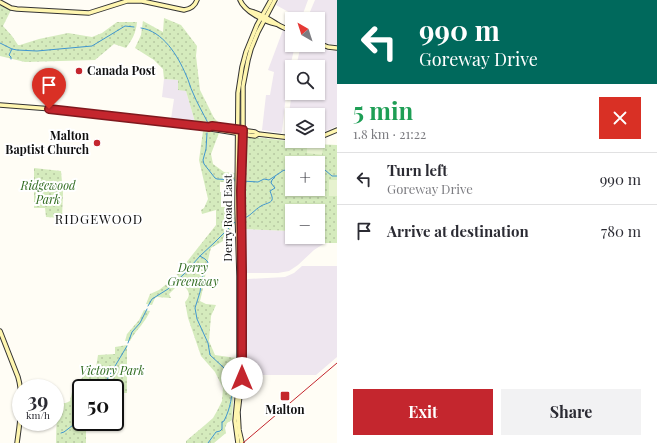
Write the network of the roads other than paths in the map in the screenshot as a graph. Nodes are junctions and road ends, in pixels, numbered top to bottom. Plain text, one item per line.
1 (197, 0) edge
2 (240, 0) edge
3 (271, 0) edge
4 (275, 0) edge
5 (0, 2) edge
6 (268, 10) junction
7 (255, 14) junction
8 (264, 18) junction
9 (271, 21) junction
10 (260, 25) junction
11 (285, 28) edge
12 (325, 46) edge
13 (337, 48) edge
14 (0, 105) edge
15 (337, 130) edge
16 (240, 132) junction
17 (325, 135) edge
18 (285, 137) edge
19 (240, 224) junction
20 (242, 271) junction
21 (247, 275) dead end
22 (0, 331) edge
23 (17, 443) edge
24 (238, 443) edge
25 (242, 443) edge

1 - 5 main road
2 - 7 main road
3 - 6 main road, Derry Road East
4 - 6 main road, Derry Road East
6 - 7 main road
6 - 8 main road, Derry Road East
6 - 9 main road
7 - 8 main road
7 - 10 main road
8 - 9 main road
8 - 10 main road, Derry Road East
9 - 10 main road
9 - 11 main road
10 - 16 main road, Derry Road East
12 - 13 main road
14 - 16 main road
15 - 17 main road
16 - 18 main road
16 - 19 main road, Derry Road East
19 - 20 main road, Derry Road East
19 - 24 main road, Derry Road East
20 - 21 main road
20 - 25 main road, Derry Road East
22 - 23 main road

